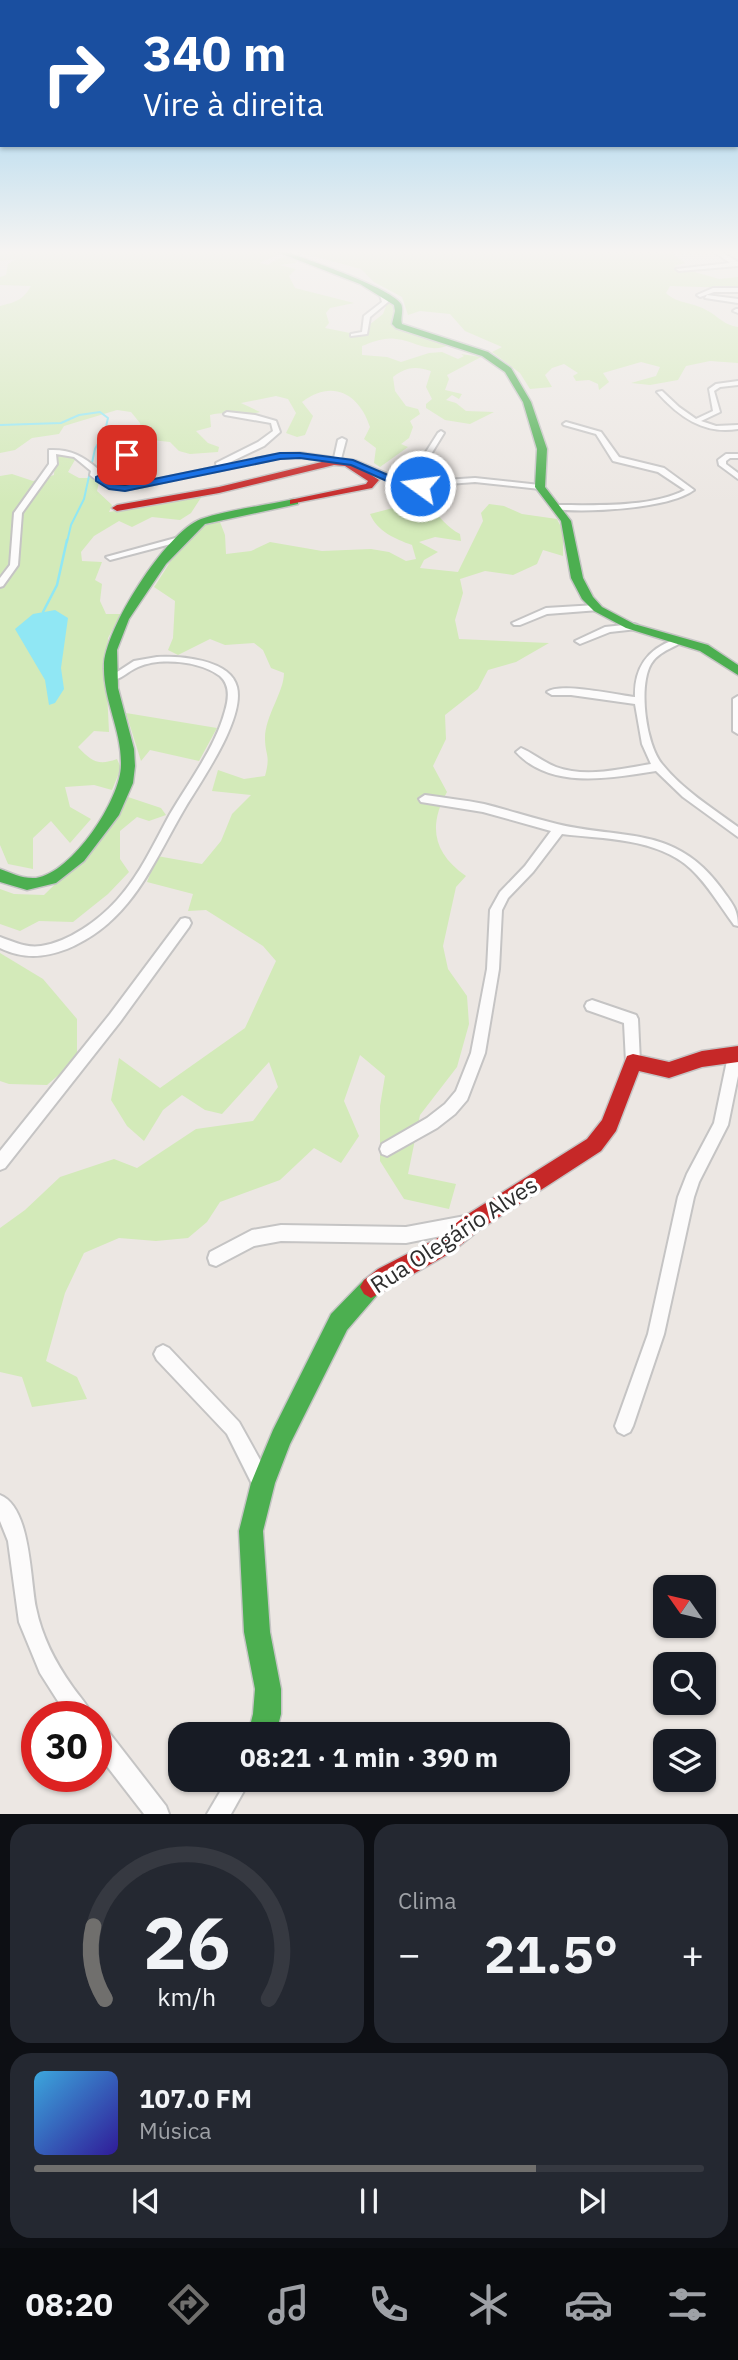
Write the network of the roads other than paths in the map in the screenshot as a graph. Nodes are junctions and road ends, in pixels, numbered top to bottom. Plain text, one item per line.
1 (428, 335) edge
2 (738, 383) edge
3 (660, 392) dead end
4 (227, 414) dead end
5 (696, 421) junction
6 (566, 424) dead end
7 (738, 427) edge
8 (441, 433) dead end
9 (342, 440) dead end
10 (127, 455) dead end
11 (738, 456) edge
12 (337, 460) junction
13 (209, 470) junction
14 (738, 477) edge
15 (100, 479) junction
16 (409, 485) junction
17 (540, 487) junction
18 (556, 507) junction
19 (117, 508) dead end
20 (183, 538) junction
21 (110, 557) dead end
22 (0, 584) edge
23 (596, 608) junction
24 (517, 623) dead end
25 (634, 627) junction
26 (580, 641) dead end
27 (674, 643) joint
28 (735, 668) edge
29 (113, 678) junction
30 (552, 692) dead end
31 (738, 699) edge
32 (638, 701) junction
33 (738, 731) edge
34 (521, 752) dead end
35 (658, 767) junction
36 (425, 799) dead end
37 (559, 828) junction
38 (738, 833) edge
39 (0, 875) edge
40 (738, 921) edge
41 (185, 923) dead end
42 (0, 942) edge
43 (493, 969) joint
44 (592, 1006) dead end
45 (736, 1055) edge
46 (633, 1062) junction
47 (387, 1149) dead end
48 (0, 1163) edge
49 (472, 1223) junction
50 (216, 1258) dead end
51 (163, 1354) dead end
52 (624, 1426) dead end
53 (263, 1483) junction
54 (0, 1504) edge
55 (69, 1701) edge
56 (265, 1722) edge
57 (112, 1755) edge
58 (232, 1792) edge
59 (158, 1814) edge
60 (218, 1814) edge

1 - 17 street
2 - 5 street
3 - 5 street
4 - 13 street
5 - 7 street
6 - 18 street
8 - 16 street
9 - 12 street
10 - 15 street
11 - 14 street
12 - 13 street
12 - 16 street
13 - 15 street
15 - 22 street
16 - 17 street
17 - 18 street
18 - 23 street
19 - 20 street
20 - 21 street
20 - 29 street
23 - 24 street
23 - 25 street
25 - 26 street
25 - 28 street
27 - 28 street
27 - 32 street
29 - 39 street
29 - 42 street
30 - 32 street
31 - 33 street
32 - 35 street
34 - 35 street
35 - 38 street
36 - 37 street
37 - 40 street
37 - 43 street
41 - 48 street
43 - 47 street
44 - 46 street
45 - 46 street
45 - 52 street
46 - 49 street, Rua Olegário Alves
49 - 50 street
49 - 53 street, Rua Olegário Alves
51 - 53 street
53 - 56 street, Rua Olegário Alves
54 - 55 street
57 - 59 street
58 - 60 street

